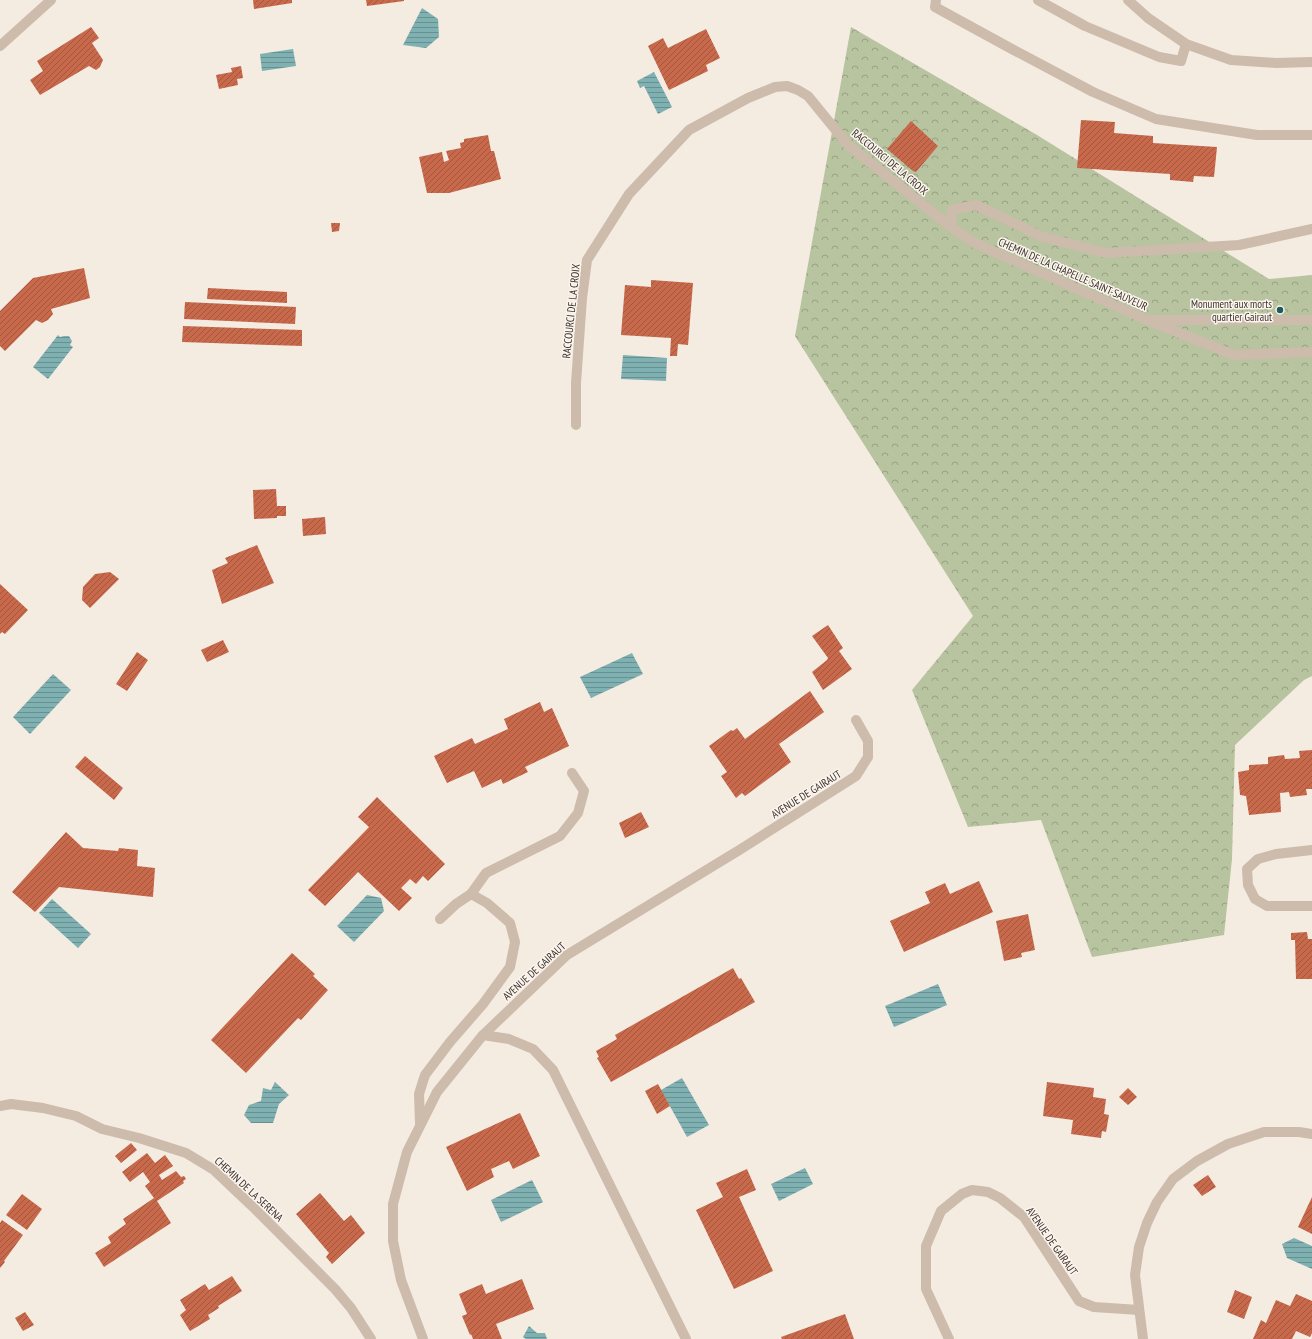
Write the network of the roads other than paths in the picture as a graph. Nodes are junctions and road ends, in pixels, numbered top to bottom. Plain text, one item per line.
1 (51, 0) edge
2 (936, 0) edge
3 (1038, 0) edge
4 (1128, 0) edge
5 (1186, 44) junction
6 (0, 46) edge
7 (1312, 62) edge
8 (1312, 135) edge
9 (952, 227) junction
10 (1312, 229) edge
11 (1147, 320) junction
12 (1312, 320) edge
13 (1312, 352) edge
14 (576, 425) dead end
15 (856, 720) dead end
16 (572, 774) dead end
17 (1312, 850) edge
18 (471, 894) junction
19 (1312, 906) edge
20 (440, 919) dead end
21 (483, 1035) junction
22 (0, 1106) edge
23 (420, 1125) junction
24 (1312, 1134) edge
25 (1139, 1310) junction
26 (371, 1339) edge
27 (423, 1339) edge
28 (686, 1339) edge
29 (949, 1339) edge
30 (1143, 1339) edge

1 - 6 street
2 - 8 street
3 - 5 street
4 - 5 street
5 - 7 street
9 - 10 street
9 - 11 street, CHEMIN DE LA CHAPELLE SAINT-SAUVEUR
9 - 14 street, RACCOURCI DE LA CROIX
11 - 12 street, CHEMIN DE LA CHAPELLE SAINT-SAUVEUR
11 - 13 street
15 - 21 street, AVENUE DE GAIRAUT
16 - 18 street
17 - 19 street
18 - 20 street
18 - 23 street
21 - 23 street, AVENUE DE GAIRAUT
21 - 28 street
22 - 26 street, CHEMIN DE LA SERENA
23 - 27 street, AVENUE DE GAIRAUT
24 - 25 street
25 - 29 street, AVENUE DE GAIRAUT
25 - 30 street

